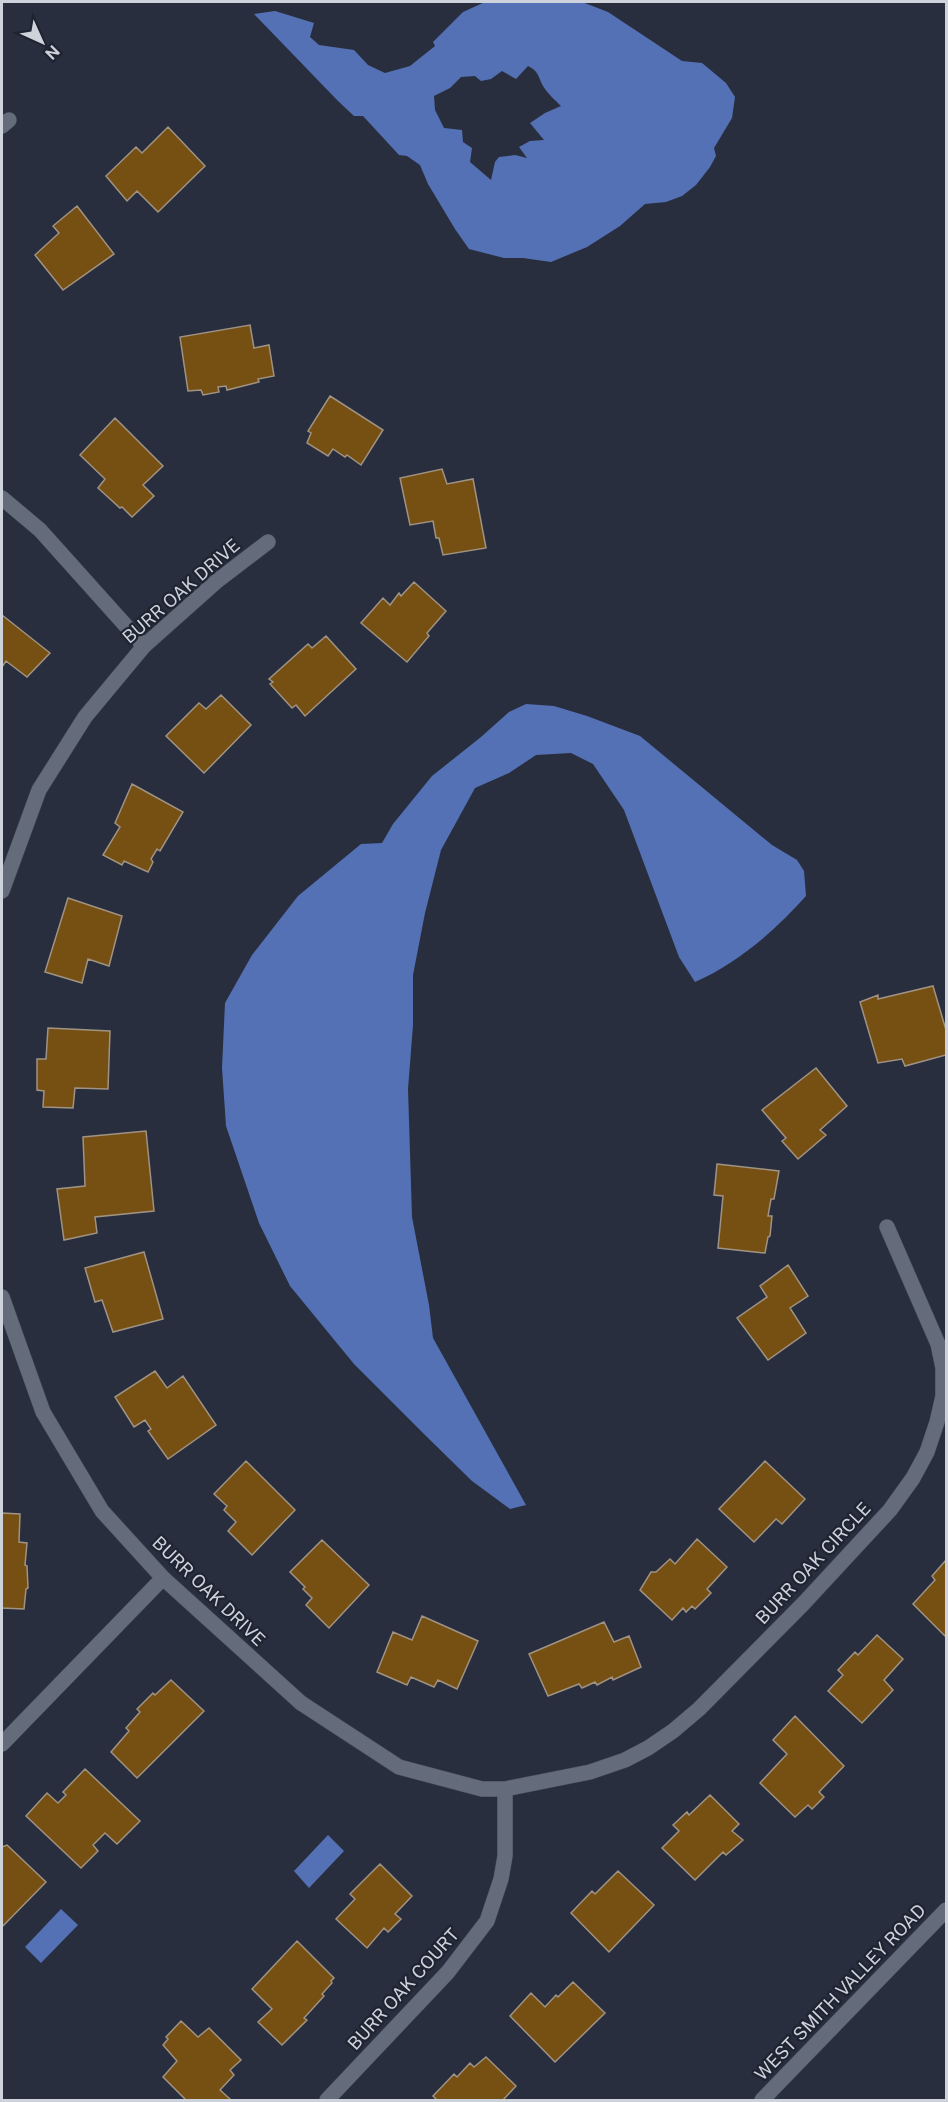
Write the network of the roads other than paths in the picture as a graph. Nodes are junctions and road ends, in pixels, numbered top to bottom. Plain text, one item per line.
1 (2, 498) edge
2 (268, 542) dead end
3 (144, 646) junction
4 (2, 891) edge
5 (887, 1227) dead end
6 (2, 1297) edge
7 (163, 1578) junction
8 (2, 1744) edge
9 (505, 1789) junction
10 (946, 1910) edge
11 (327, 2100) edge
12 (762, 2100) edge

1 - 3 street
2 - 3 street, BURR OAK DRIVE
3 - 4 street, BURR OAK DRIVE
5 - 9 street, BURR OAK CIRCLE
6 - 7 street, BURR OAK DRIVE
7 - 8 street
7 - 9 street, BURR OAK DRIVE
9 - 11 street, BURR OAK COURT
10 - 12 street, WEST SMITH VALLEY ROAD

